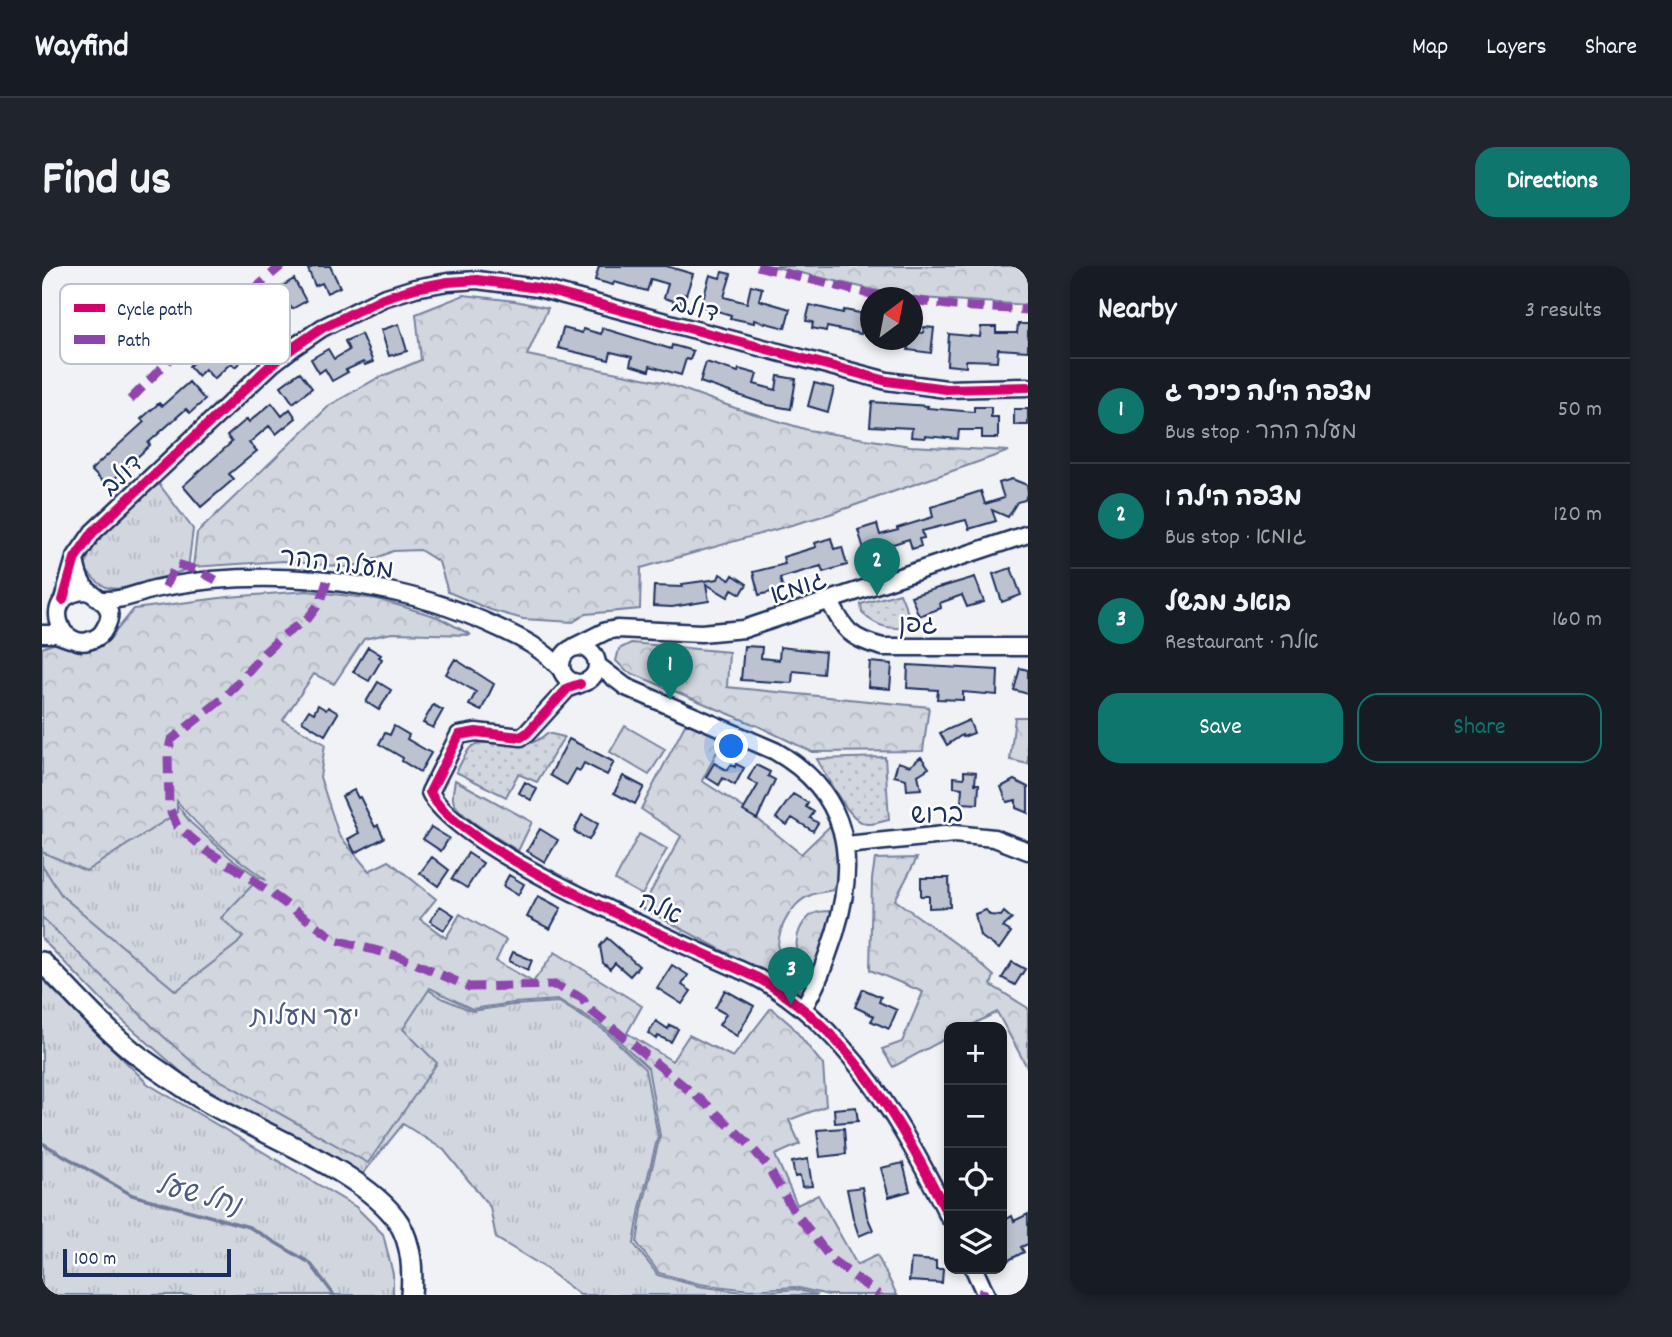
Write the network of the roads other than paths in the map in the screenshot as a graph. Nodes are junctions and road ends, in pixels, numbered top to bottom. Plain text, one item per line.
1 (290, 351) edge
2 (274, 364) edge
3 (1028, 387) edge
4 (1028, 534) edge
5 (75, 558) junction
6 (88, 591) junction
7 (137, 595) junction
8 (102, 600) junction
9 (830, 602) junction
10 (61, 604) junction
11 (108, 623) junction
12 (42, 626) edge
13 (617, 629) junction
14 (42, 634) edge
15 (71, 639) junction
16 (523, 639) junction
17 (1028, 647) edge
18 (571, 648) junction
19 (597, 661) junction
20 (562, 672) junction
21 (583, 683) junction
22 (626, 687) junction
23 (547, 709) junction
24 (846, 845) junction
25 (1028, 851) edge
26 (42, 962) edge
27 (803, 1008) junction
28 (946, 1211) edge
29 (976, 1274) edge
30 (411, 1295) edge
31 (986, 1295) edge

1 - 3 street, דולב
2 - 5 street, דולב
4 - 9 street, גומא
5 - 6 street
5 - 10 street, דולב
6 - 8 street
6 - 10 street
7 - 8 street, מעלה ההר
7 - 11 street
7 - 16 street, מעלה ההר
8 - 11 street
9 - 13 street, גומא
9 - 17 street, גפן
10 - 12 street
10 - 15 street
11 - 15 street
13 - 18 street
13 - 19 street
14 - 15 street
16 - 18 street, מעלה ההר
16 - 20 street, מעלה ההר
18 - 19 street
18 - 20 street
19 - 21 street
19 - 22 street
20 - 21 street
20 - 23 street, אלה
21 - 22 street
21 - 23 street, אלה
22 - 24 street
23 - 27 street, אלה
24 - 25 street, ברוש
24 - 27 street
26 - 30 main road
27 - 28 street, אלה
29 - 31 street

